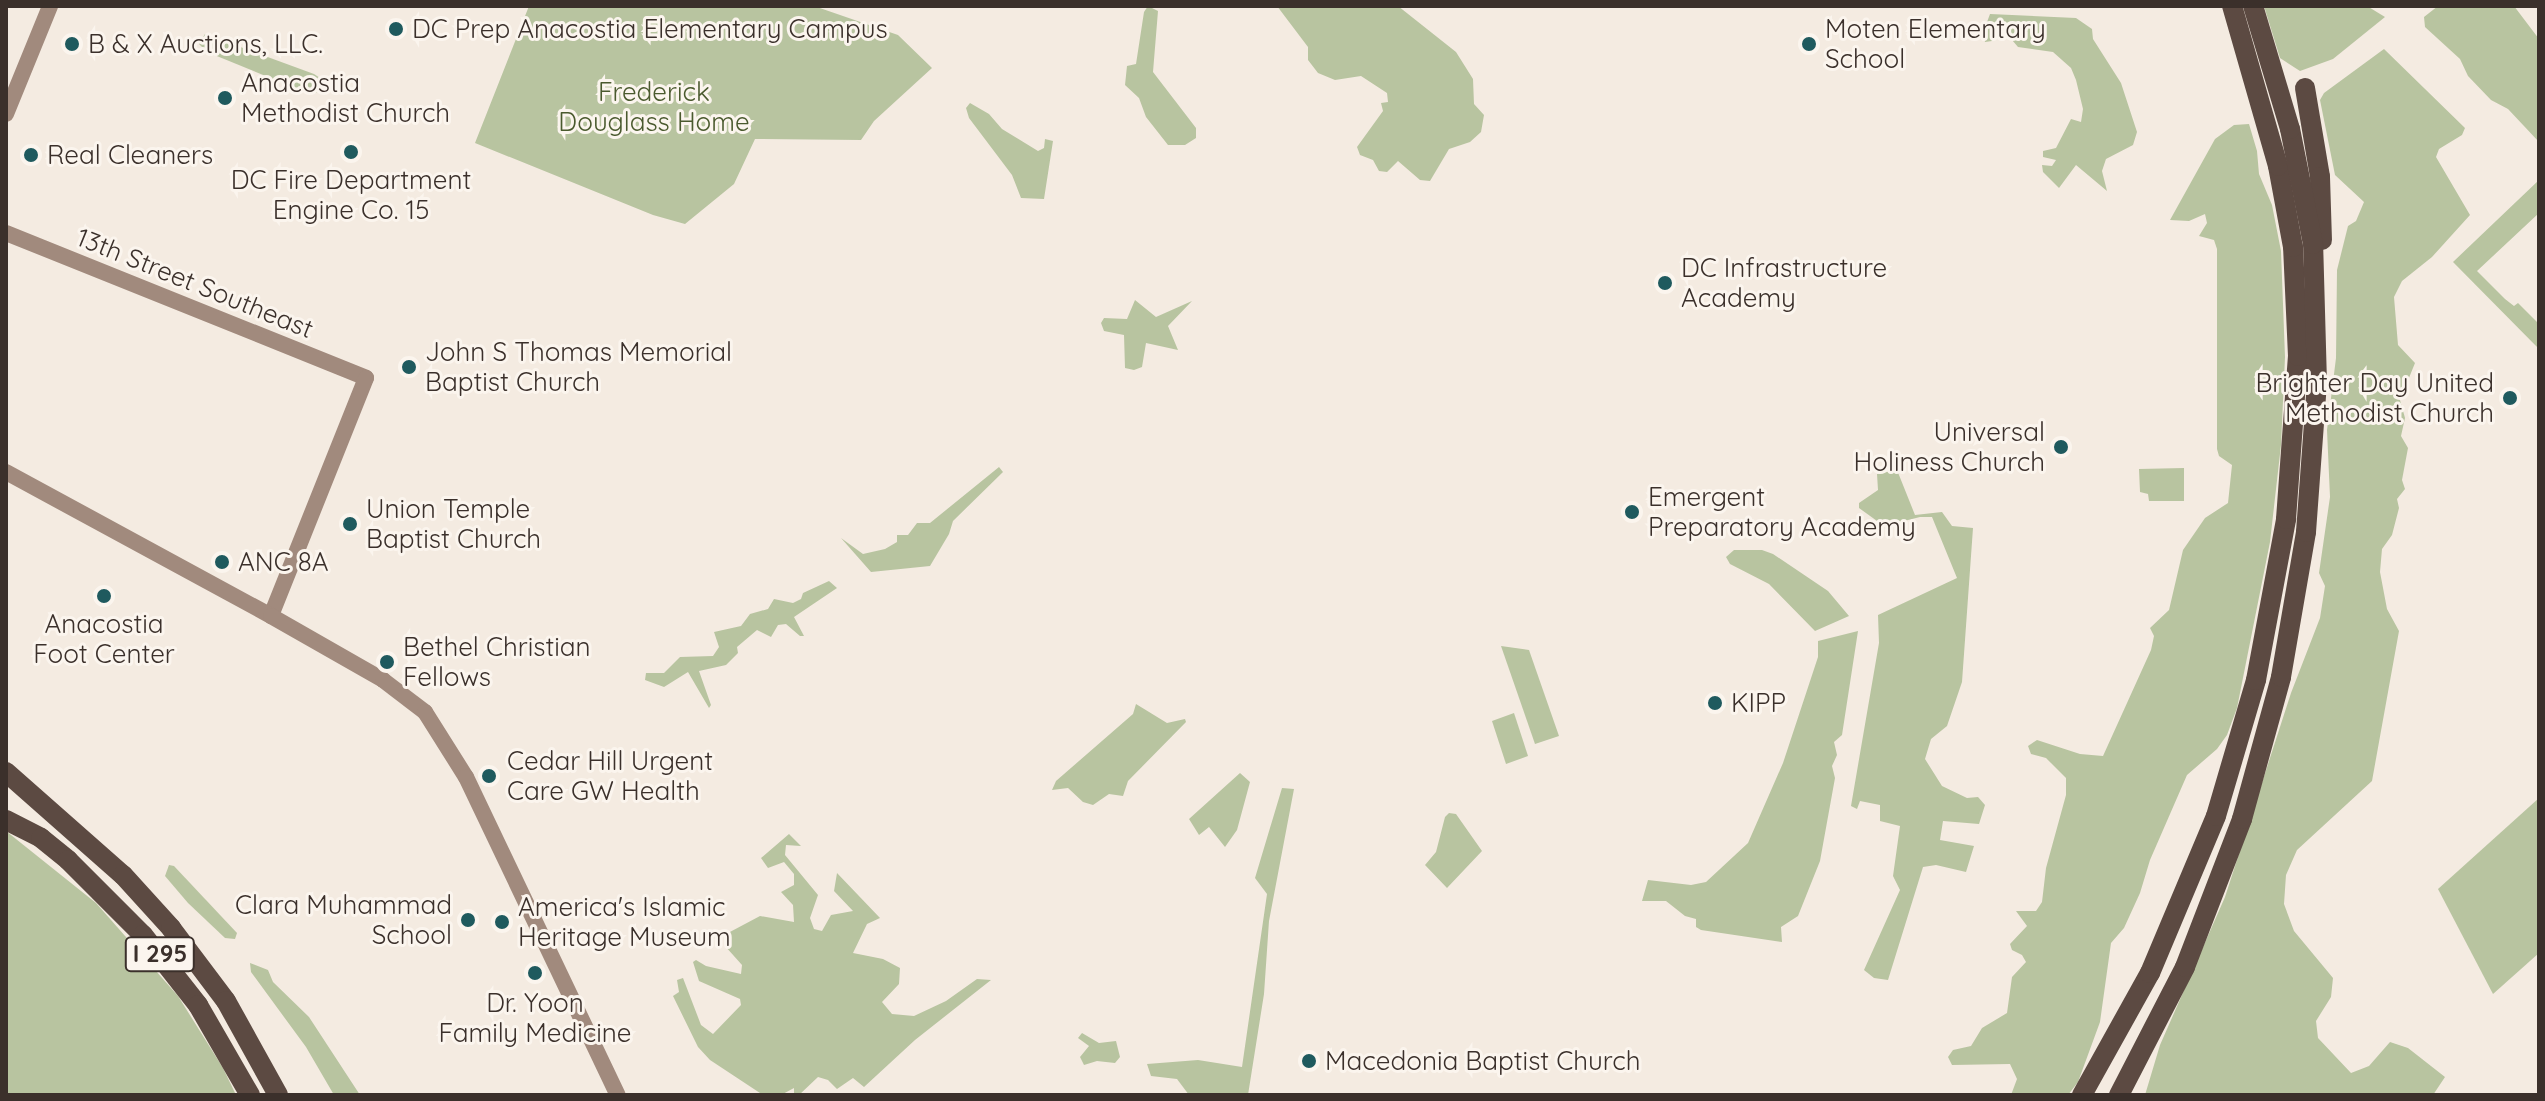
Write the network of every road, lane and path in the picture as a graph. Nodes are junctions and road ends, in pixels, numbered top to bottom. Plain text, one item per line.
1 (50, 6) edge
2 (2232, 6) edge
3 (2253, 6) edge
4 (2305, 88) dead end
5 (6, 114) edge
6 (6, 233) edge
7 (2317, 308) junction
8 (6, 472) edge
9 (271, 616) junction
10 (6, 772) edge
11 (6, 781) edge
12 (6, 808) edge
13 (6, 820) edge
14 (65, 825) junction
15 (41, 838) junction
16 (250, 1095) edge
17 (278, 1095) edge
18 (618, 1095) edge
19 (2082, 1095) edge
20 (2119, 1095) edge

1 - 5 main road
2 - 19 highway
3 - 7 highway
4 - 7 highway
6 - 9 main road, 13th Street Southeast
7 - 20 highway
8 - 9 main road
9 - 18 main road
10 - 14 highway
11 - 14 highway
12 - 15 highway
13 - 15 highway
14 - 17 highway, I 295
15 - 16 highway, I 295

